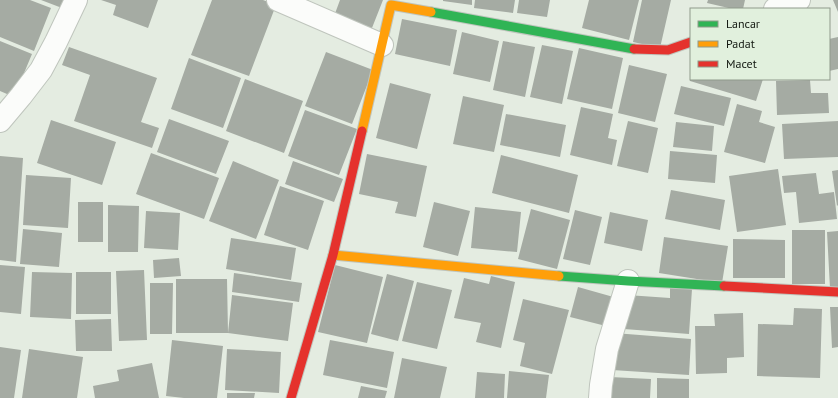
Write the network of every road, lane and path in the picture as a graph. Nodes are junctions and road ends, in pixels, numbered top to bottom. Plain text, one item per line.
1 (76, 0) edge
2 (278, 0) edge
3 (799, 0) edge
4 (391, 2) edge
5 (778, 8) edge
6 (690, 42) edge
7 (382, 45) junction
8 (0, 121) edge
9 (333, 255) junction
10 (628, 281) junction
11 (838, 292) edge
12 (291, 398) edge
13 (600, 398) edge

1 - 8 street
2 - 7 street
3 - 5 street
4 - 6 street
4 - 7 street
7 - 9 street
9 - 10 street
9 - 12 street
10 - 11 street
10 - 13 street

